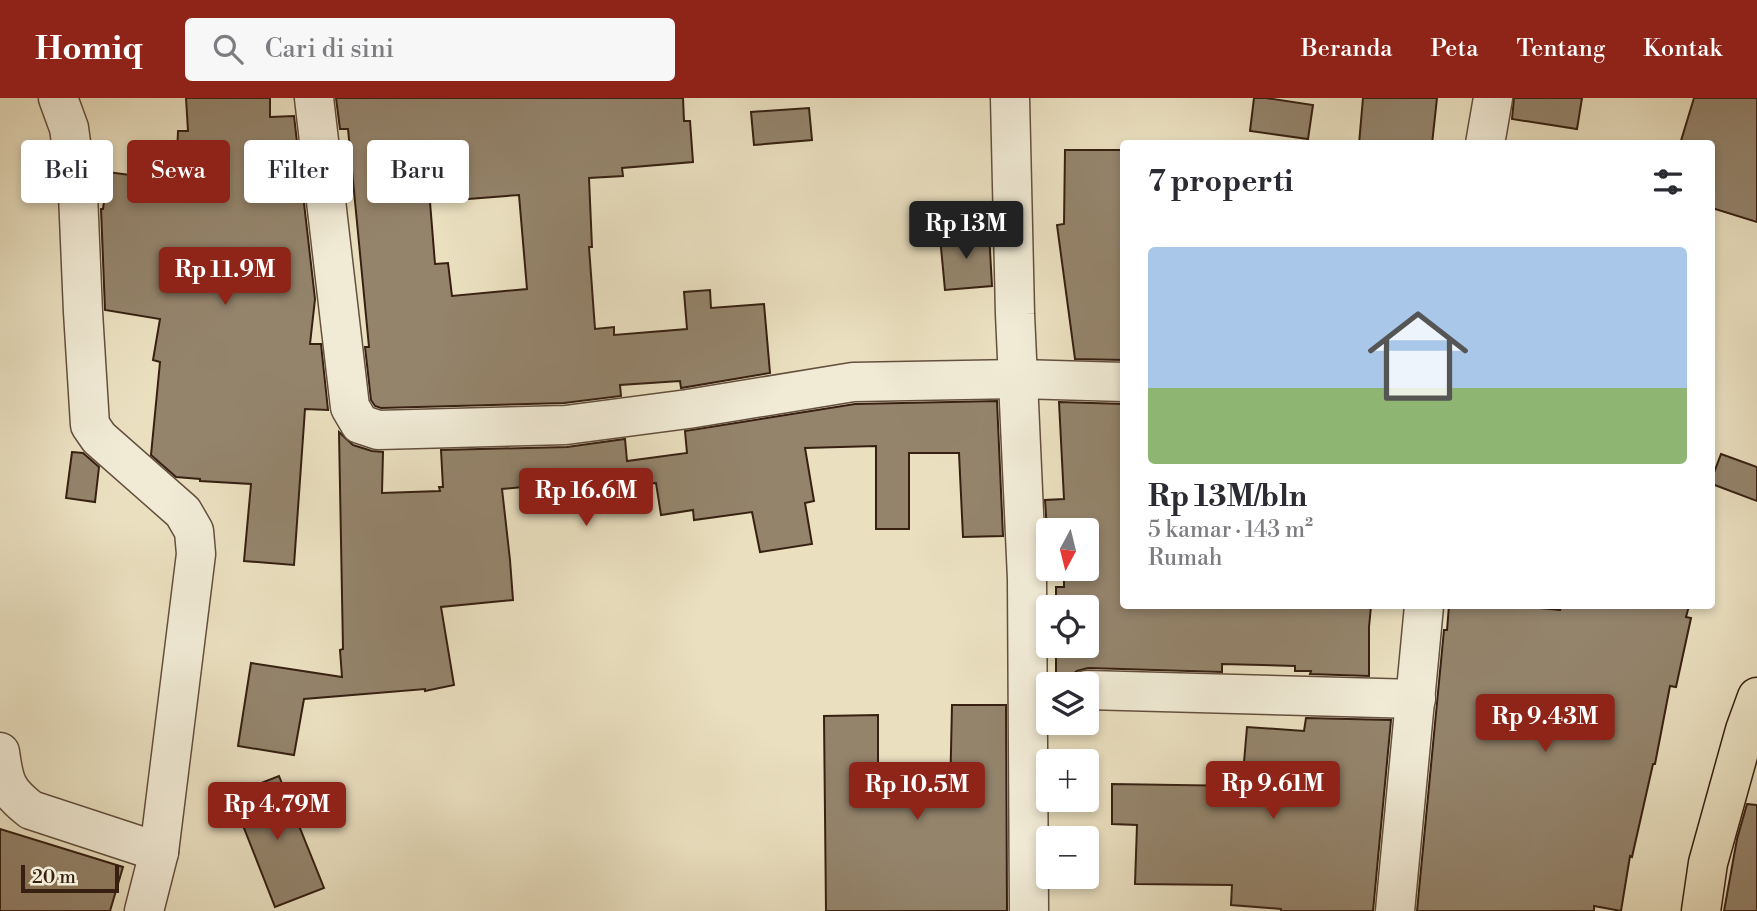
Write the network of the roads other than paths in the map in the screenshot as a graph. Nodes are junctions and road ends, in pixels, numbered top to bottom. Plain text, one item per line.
1 (58, 98) edge
2 (314, 98) edge
3 (1010, 98) edge
4 (1493, 98) edge
5 (1486, 140) edge
6 (1018, 379) junction
7 (1120, 382) edge
8 (1424, 609) edge
9 (1036, 672) edge
10 (1099, 691) edge
11 (1416, 699) junction
12 (1753, 720) edge
13 (1036, 735) edge
14 (0, 752) edge
15 (159, 852) junction
16 (144, 911) edge
17 (1029, 911) edge
18 (1395, 911) edge
19 (1701, 911) edge

1 - 15 street
2 - 6 street
3 - 6 street
4 - 5 street
6 - 7 street
6 - 9 street
8 - 11 street
10 - 11 street
11 - 18 street
12 - 19 highway
13 - 17 street
14 - 15 street
15 - 16 street

